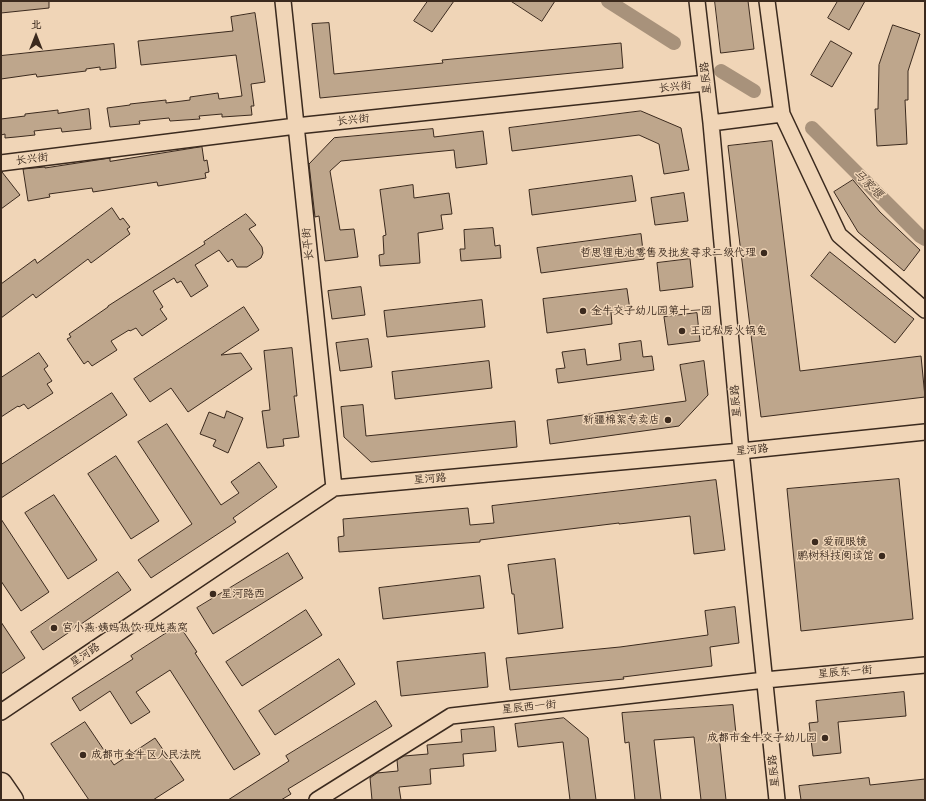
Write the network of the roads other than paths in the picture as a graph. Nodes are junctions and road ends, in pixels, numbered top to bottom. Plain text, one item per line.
1 (283, 1) edge
2 (697, 1) edge
3 (767, 1) edge
4 (706, 83) junction
5 (782, 114) junction
6 (711, 123) junction
7 (296, 126) junction
8 (1, 163) edge
9 (925, 310) edge
10 (925, 432) edge
11 (741, 451) junction
12 (334, 488) junction
13 (925, 665) edge
14 (765, 680) junction
15 (1, 712) edge
16 (1, 784) edge
17 (12, 800) edge
18 (317, 800) edge
19 (777, 800) edge

1 - 7 street, 长平街
2 - 4 street, 星辰路
3 - 5 street
4 - 6 street, 星辰路
4 - 7 street, 长兴街
5 - 6 street
5 - 9 street
6 - 11 street, 星辰路
7 - 8 street, 长兴街
7 - 12 street, 长平街
10 - 11 street, 星河路
11 - 12 street, 星河路
11 - 14 street, 星辰路
12 - 15 street, 星河路
13 - 14 street, 星辰东一街
14 - 18 street, 星辰西一街
14 - 19 street, 星辰路
16 - 17 main road

